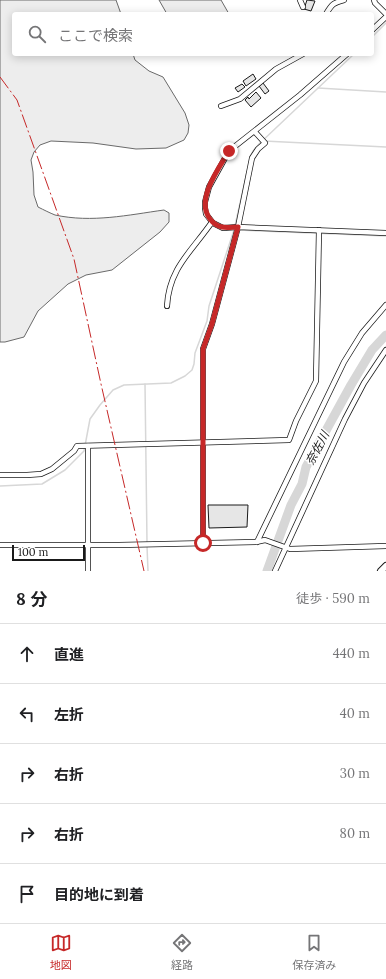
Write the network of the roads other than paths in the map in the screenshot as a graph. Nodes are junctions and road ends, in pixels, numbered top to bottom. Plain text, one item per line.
1 (300, 0) edge
2 (327, 0) edge
3 (344, 0) edge
4 (374, 0) edge
5 (303, 7) dead end
6 (330, 7) junction
7 (327, 12) edge
8 (386, 16) edge
9 (374, 28) edge
10 (300, 56) edge
11 (345, 56) edge
12 (222, 106) dead end
13 (255, 132) junction
14 (212, 222) junction
15 (238, 227) junction
16 (319, 230) junction
17 (386, 233) edge
18 (386, 305) edge
19 (167, 306) dead end
20 (386, 350) edge
21 (203, 443) junction
22 (88, 446) junction
23 (0, 475) edge
24 (257, 542) junction
25 (203, 543) junction
26 (88, 544) junction
27 (0, 545) edge
28 (386, 546) edge
29 (284, 547) junction
30 (386, 566) edge
31 (88, 571) edge
32 (275, 571) edge
33 (381, 571) edge

1 - 5 street
2 - 6 street
3 - 6 street
4 - 8 street
6 - 7 street
8 - 9 street
10 - 12 street
11 - 13 street
13 - 14 street
13 - 15 street
14 - 15 street
14 - 19 street
15 - 16 street
15 - 21 street
16 - 17 street
16 - 21 street
18 - 24 street
20 - 29 street
21 - 22 street
21 - 25 street
22 - 23 street
22 - 26 street
24 - 25 street
24 - 29 street
25 - 26 street
26 - 27 street
26 - 31 street
28 - 29 street
29 - 32 street
30 - 33 main road

